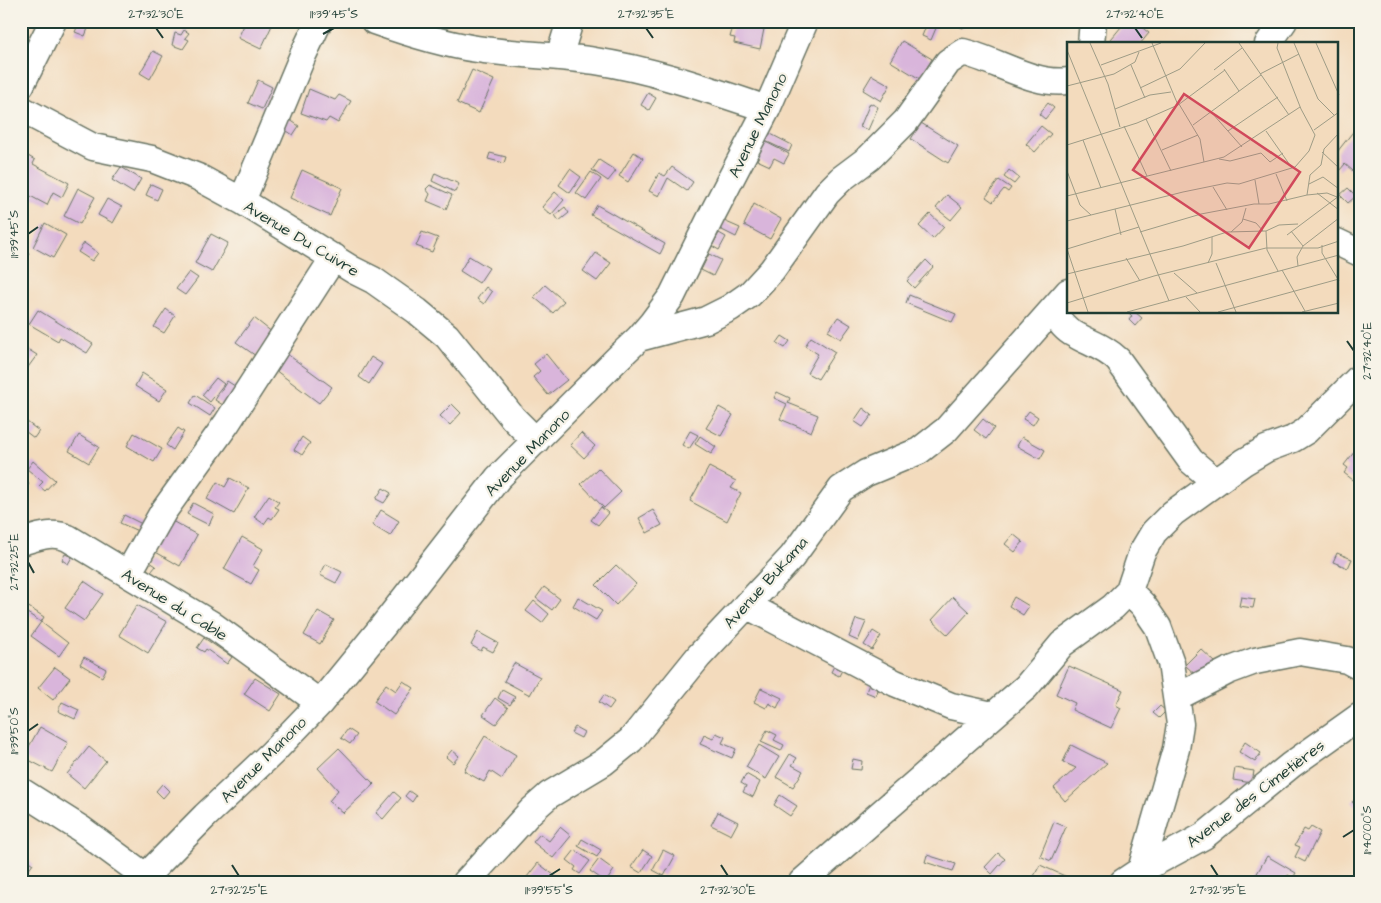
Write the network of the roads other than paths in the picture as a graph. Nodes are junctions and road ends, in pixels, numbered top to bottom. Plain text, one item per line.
1 (53, 21) edge
2 (319, 21) edge
3 (374, 21) edge
4 (570, 21) edge
5 (805, 21) edge
6 (1093, 21) edge
7 (1284, 21) edge
8 (1091, 42) edge
9 (1269, 42) edge
10 (559, 57) junction
11 (1067, 81) edge
12 (21, 86) edge
13 (21, 109) edge
14 (767, 110) junction
15 (242, 201) junction
16 (1338, 242) edge
17 (1360, 253) edge
18 (334, 257) junction
19 (1067, 293) edge
20 (1052, 311) junction
21 (639, 338) junction
22 (1360, 377) edge
23 (536, 441) junction
24 (1216, 482) junction
25 (21, 542) edge
26 (128, 574) junction
27 (1130, 591) junction
28 (746, 605) junction
29 (1360, 667) edge
30 (1177, 697) junction
31 (320, 703) junction
32 (992, 715) junction
33 (1360, 716) edge
34 (21, 791) edge
35 (1132, 876) edge
36 (142, 879) edge
37 (466, 882) edge
38 (802, 882) edge

1 - 12 street
2 - 15 street
3 - 10 street
4 - 10 street
5 - 14 street, Avenue Manono
6 - 8 street
7 - 9 street
10 - 14 street
11 - 21 street
13 - 15 street, Avenue Du Cuivre
14 - 21 street, Avenue Manono
15 - 18 street, Avenue Du Cuivre
16 - 17 street
18 - 23 street, Avenue Du Cuivre
18 - 26 street
19 - 20 street, Avenue Bukama
20 - 24 street
20 - 28 street, Avenue Bukama
21 - 23 street, Avenue Manono
22 - 24 street
23 - 31 street, Avenue Manono
24 - 27 street
25 - 26 street, Avenue du Cable
26 - 31 street, Avenue du Cable
27 - 30 street
27 - 32 street
28 - 32 street
28 - 37 street, Avenue Bukama
29 - 30 street
30 - 35 street
31 - 36 street, Avenue Manono
32 - 38 street
33 - 35 street, Avenue des Cimetières
34 - 36 street

